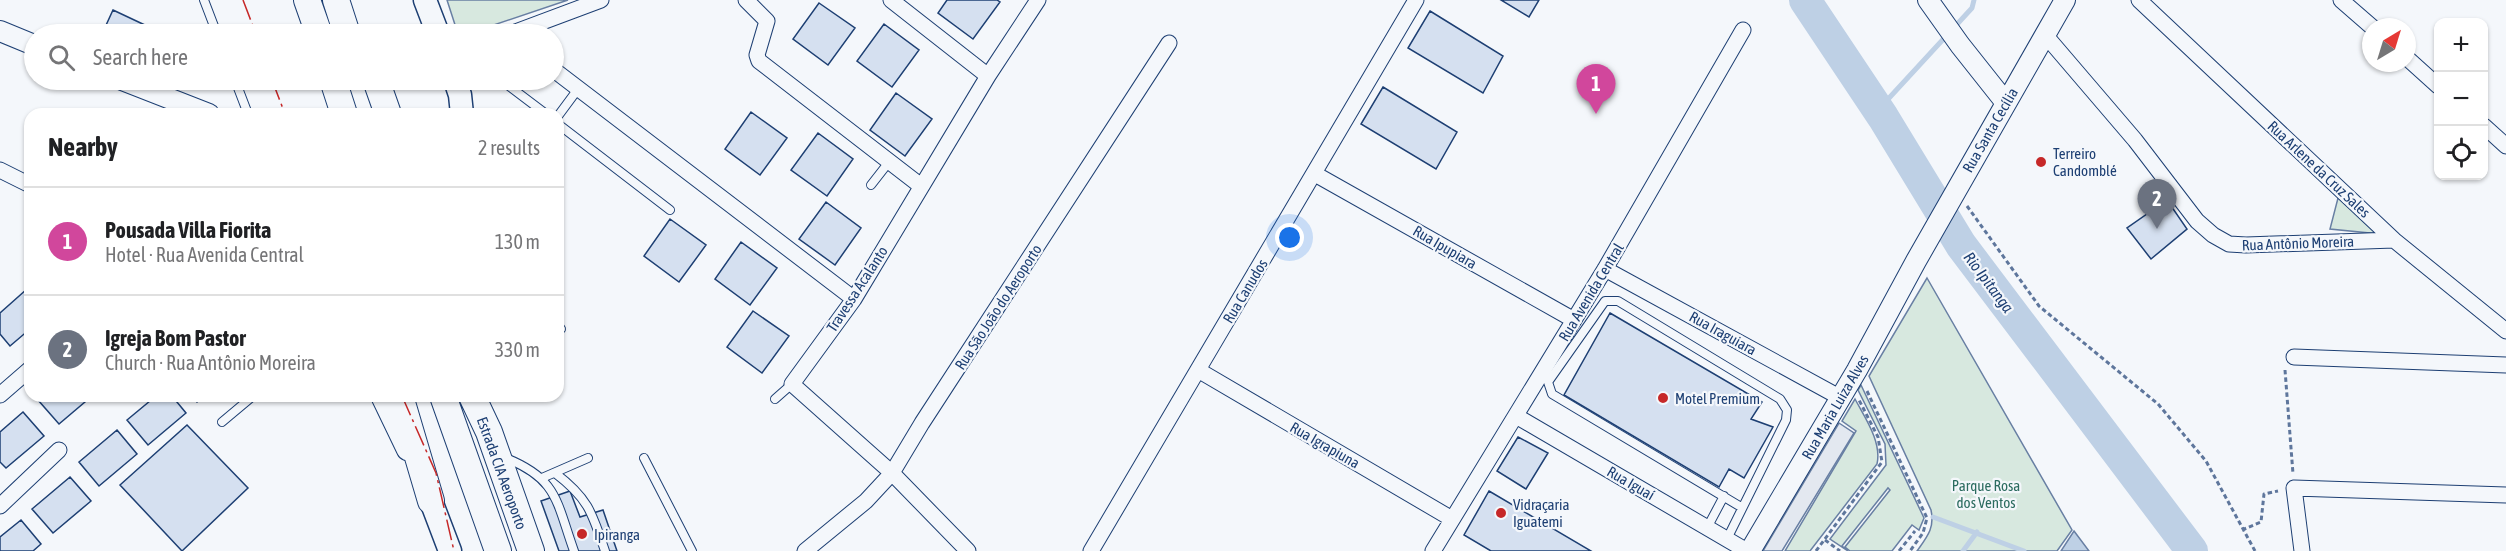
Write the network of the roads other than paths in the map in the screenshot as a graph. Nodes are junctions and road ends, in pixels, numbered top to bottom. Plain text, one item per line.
1 (204, 0) edge
2 (307, 0) edge
3 (336, 0) edge
4 (349, 0) edge
5 (425, 0) edge
6 (601, 0) edge
7 (746, 0) edge
8 (891, 0) edge
9 (1038, 0) edge
10 (1416, 0) edge
11 (1928, 0) edge
12 (2065, 0) edge
13 (2139, 0) edge
14 (2341, 0) edge
15 (2362, 18) edge
16 (213, 24) edge
17 (315, 24) edge
18 (344, 24) edge
19 (357, 24) edge
20 (434, 24) edge
21 (537, 24) edge
22 (1743, 30) dead end
23 (0, 31) edge
24 (2046, 36) junction
25 (24, 41) edge
26 (1169, 43) dead end
27 (2416, 66) edge
28 (988, 76) junction
29 (564, 78) edge
30 (2434, 82) edge
31 (578, 89) junction
32 (148, 90) edge
33 (239, 90) edge
34 (336, 90) edge
35 (365, 90) edge
36 (379, 90) edge
37 (458, 90) edge
38 (514, 90) edge
39 (2006, 102) junction
40 (194, 108) edge
41 (246, 108) edge
42 (342, 108) edge
43 (371, 108) edge
44 (386, 108) edge
45 (461, 108) edge
46 (538, 108) edge
47 (564, 108) edge
48 (564, 129) edge
49 (2488, 130) edge
50 (2506, 146) edge
51 (889, 162) junction
52 (0, 170) edge
53 (1315, 174) junction
54 (24, 182) edge
55 (871, 185) dead end
56 (921, 186) junction
57 (670, 210) dead end
58 (2394, 240) junction
59 (1916, 261) joint
60 (1605, 268) junction
61 (854, 299) junction
62 (1574, 320) junction
63 (2506, 331) edge
64 (2294, 357) road end
65 (2506, 365) edge
66 (1198, 370) junction
67 (24, 374) edge
68 (792, 384) junction
69 (1848, 394) junction
70 (0, 395) edge
71 (775, 399) dead end
72 (246, 402) edge
73 (384, 402) edge
74 (402, 402) edge
75 (445, 402) edge
76 (475, 402) edge
77 (483, 402) edge
78 (1516, 416) junction
79 (222, 422) dead end
80 (493, 443) junction
81 (59, 450) dead end
82 (588, 458) dead end
83 (644, 458) dead end
84 (555, 473) junction
85 (892, 473) junction
86 (542, 478) junction
87 (2506, 495) edge
88 (1724, 496) junction
89 (431, 501) junction
90 (0, 506) edge
91 (1741, 507) junction
92 (1452, 519) junction
93 (1707, 528) junction
94 (1727, 539) junction
95 (450, 551) edge
96 (498, 551) edge
97 (531, 551) edge
98 (574, 551) edge
99 (605, 551) edge
100 (692, 551) edge
101 (805, 551) edge
102 (968, 551) edge
103 (1091, 551) edge
104 (1433, 551) edge
105 (1749, 551) edge
106 (2302, 551) edge

1 - 16 lane
2 - 17 highway
3 - 18 highway
4 - 19 highway
5 - 20 main road
6 - 21 street
7 - 51 street
8 - 28 street
9 - 28 street, Travessa Acalanto
10 - 53 street, Rua Canudos
11 - 39 street
12 - 24 street, Rua Santa Cecília
13 - 58 street, Rua Arlene da Cruz Sales
14 - 15 street
22 - 60 street, Rua Avenida Central
23 - 25 street
24 - 39 street, Rua Santa Cecília
24 - 58 street, Rua Antônio Moreira
26 - 85 street, Rua São João do Aeroporto
27 - 30 street
28 - 56 street, Travessa Acalanto
29 - 31 street
31 - 47 lane
31 - 61 street
32 - 40 street
33 - 41 lane
34 - 42 highway
35 - 43 highway
36 - 44 highway
37 - 45 main road
38 - 46 lane
39 - 59 street, Rua Santa Cecília
48 - 57 lane
49 - 50 street
51 - 55 lane
51 - 56 street
52 - 54 street
53 - 62 street, Rua Ipupiara
53 - 66 street, Rua Canudos
56 - 61 street, Travessa Acalanto
58 - 63 street, Rua Arlene da Cruz Sales
59 - 69 street, Rua Maria Luiza Alves
60 - 62 street, Rua Avenida Central
60 - 69 street, Rua Iraguiara
61 - 68 street, Travessa Acalanto
62 - 78 street, Rua Avenida Central
64 - 65 street
66 - 92 street, Rua Igrapiuna
66 - 103 street, Rua Canudos
67 - 70 street
68 - 71 lane
68 - 85 street
69 - 105 street, Rua Maria Luiza Alves
72 - 79 lane
73 - 89 street
74 - 89 highway
75 - 96 highway, Estrada CIA Aeroporto
76 - 80 highway, Estrada CIA Aeroporto
77 - 80 highway
78 - 92 street, Rua Avenida Central
78 - 93 street, Rua Iguaí
80 - 86 lane
80 - 97 highway, Estrada CIA Aeroporto
81 - 90 street
82 - 84 lane
83 - 100 lane
84 - 86 lane
84 - 99 lane
85 - 101 street, Rua São João do Aeroporto
85 - 102 street
86 - 98 lane
87 - 106 street
88 - 91 lane
88 - 91 lane
88 - 93 lane
89 - 95 main road
91 - 94 lane
92 - 104 street, Rua Avenida Central
93 - 94 street, Rua Iguaí
94 - 105 street, Rua Iguaí

